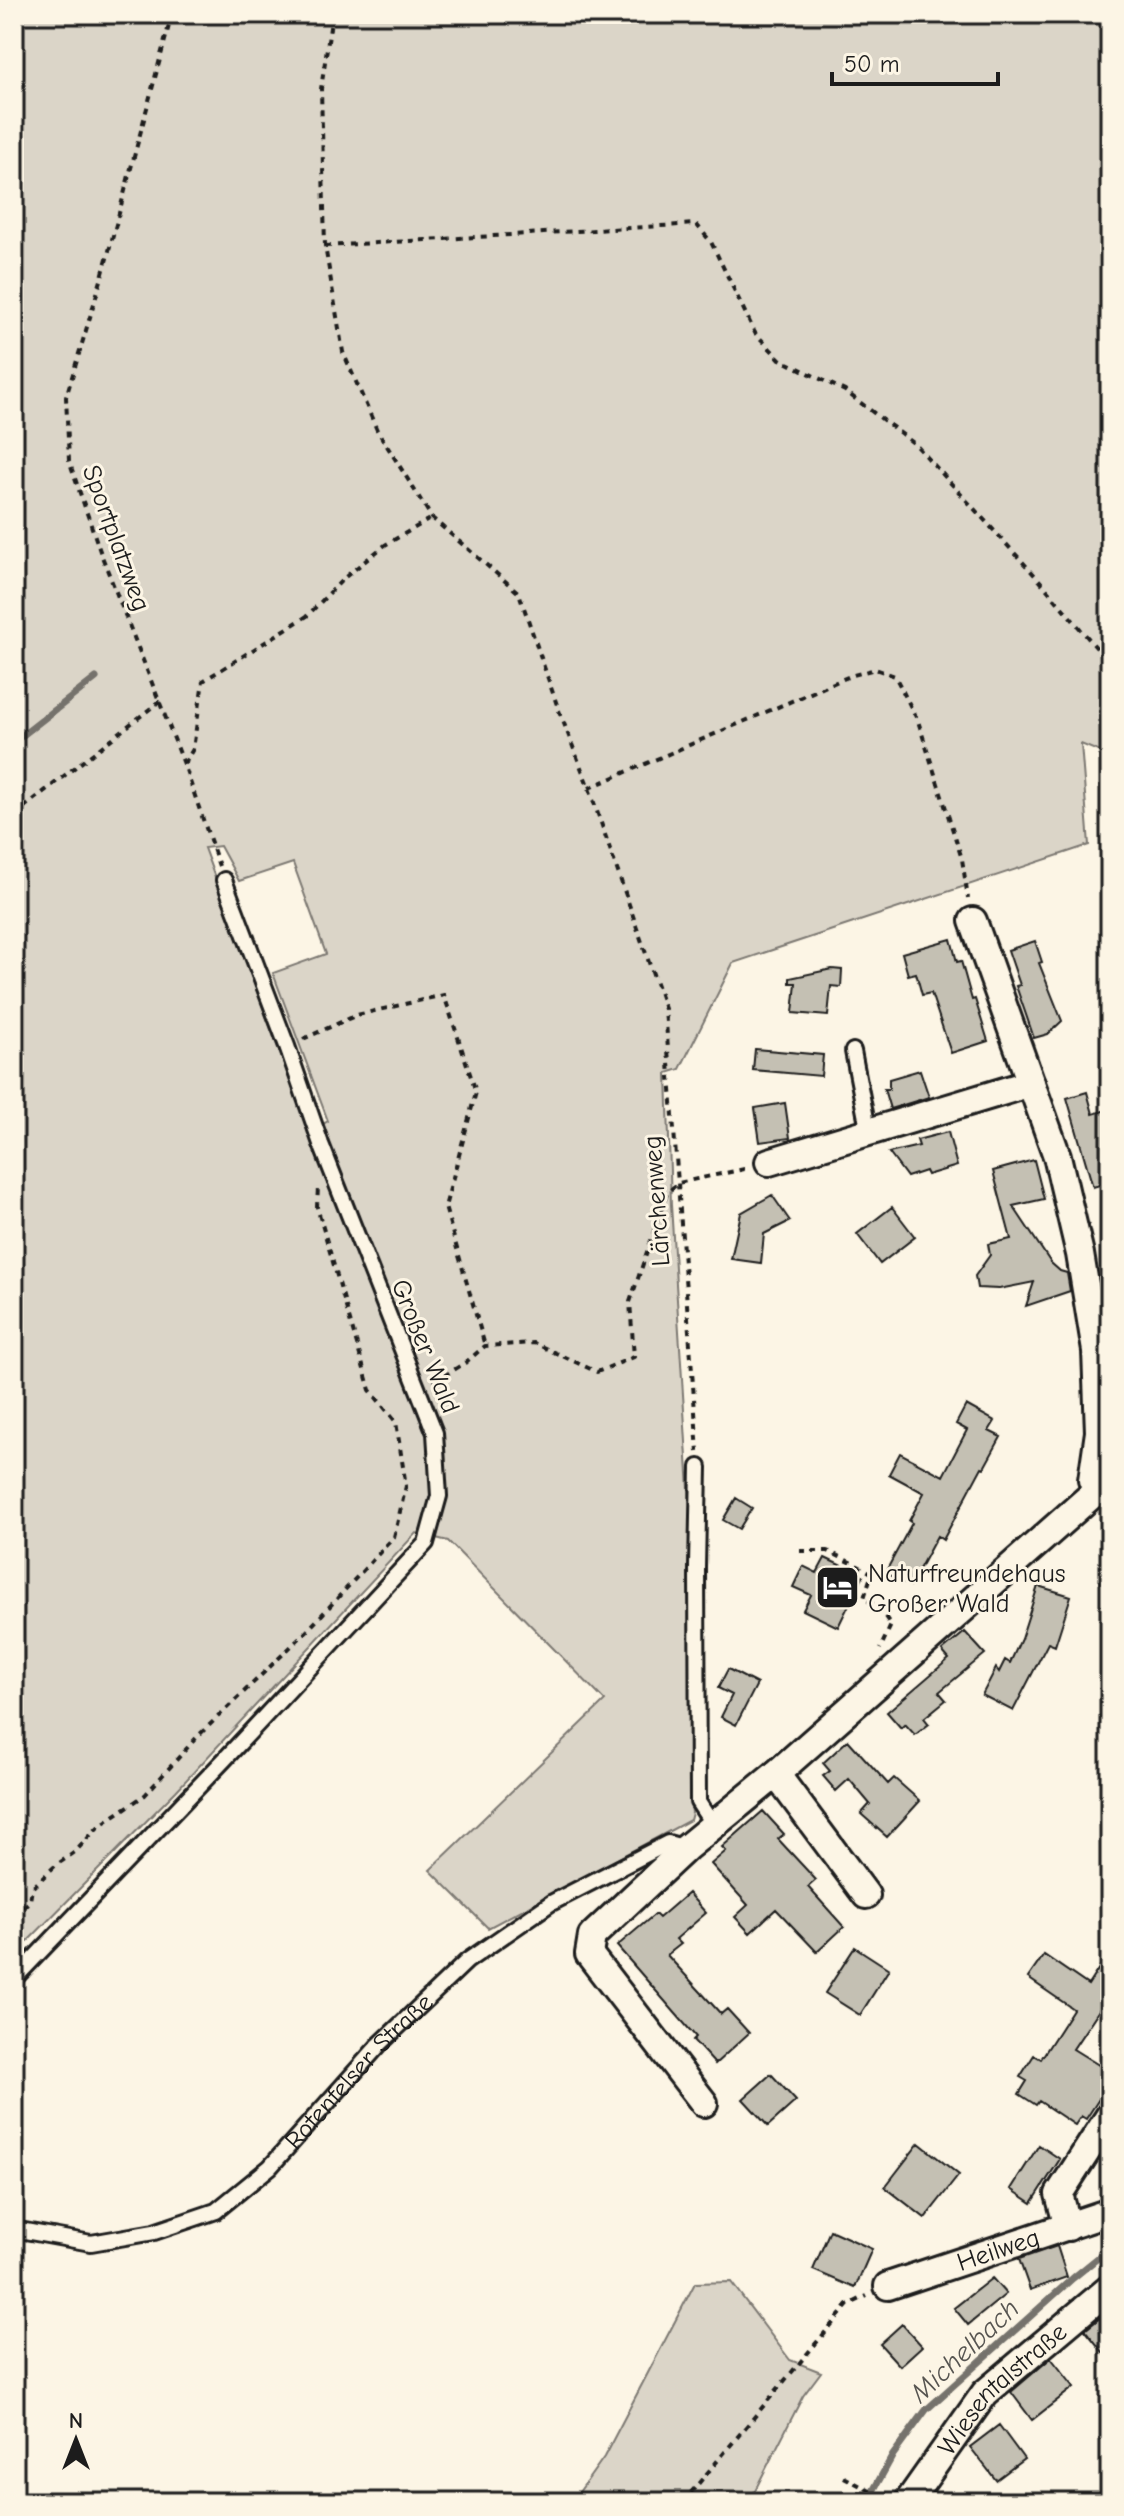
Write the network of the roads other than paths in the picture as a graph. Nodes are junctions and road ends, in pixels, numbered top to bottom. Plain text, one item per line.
1 (224, 880) road end
2 (973, 921) road end
3 (853, 1051) dead end
4 (1031, 1083) junction
5 (869, 1134) junction
6 (769, 1162) dead end
7 (699, 1467) road end
8 (1103, 1486) edge
9 (776, 1774) junction
10 (713, 1825) junction
11 (686, 1848) junction
12 (866, 1895) dead end
13 (14, 1979) edge
14 (704, 2103) dead end
15 (1110, 2115) edge
16 (1110, 2212) edge
17 (1068, 2227) junction
18 (14, 2229) edge
19 (888, 2286) road end
20 (1110, 2288) edge
21 (898, 2501) edge

1 - 13 lane, Großer Wald
2 - 4 street
3 - 5 lane
4 - 5 street
4 - 8 street
5 - 6 street
7 - 10 lane
8 - 9 street
9 - 10 street
9 - 12 street
10 - 11 street
11 - 14 street
11 - 18 lane, Rotenfelser Straße
15 - 17 street
16 - 17 street, Heilweg
17 - 19 street, Heilweg
20 - 21 street, Wiesentalstraße

